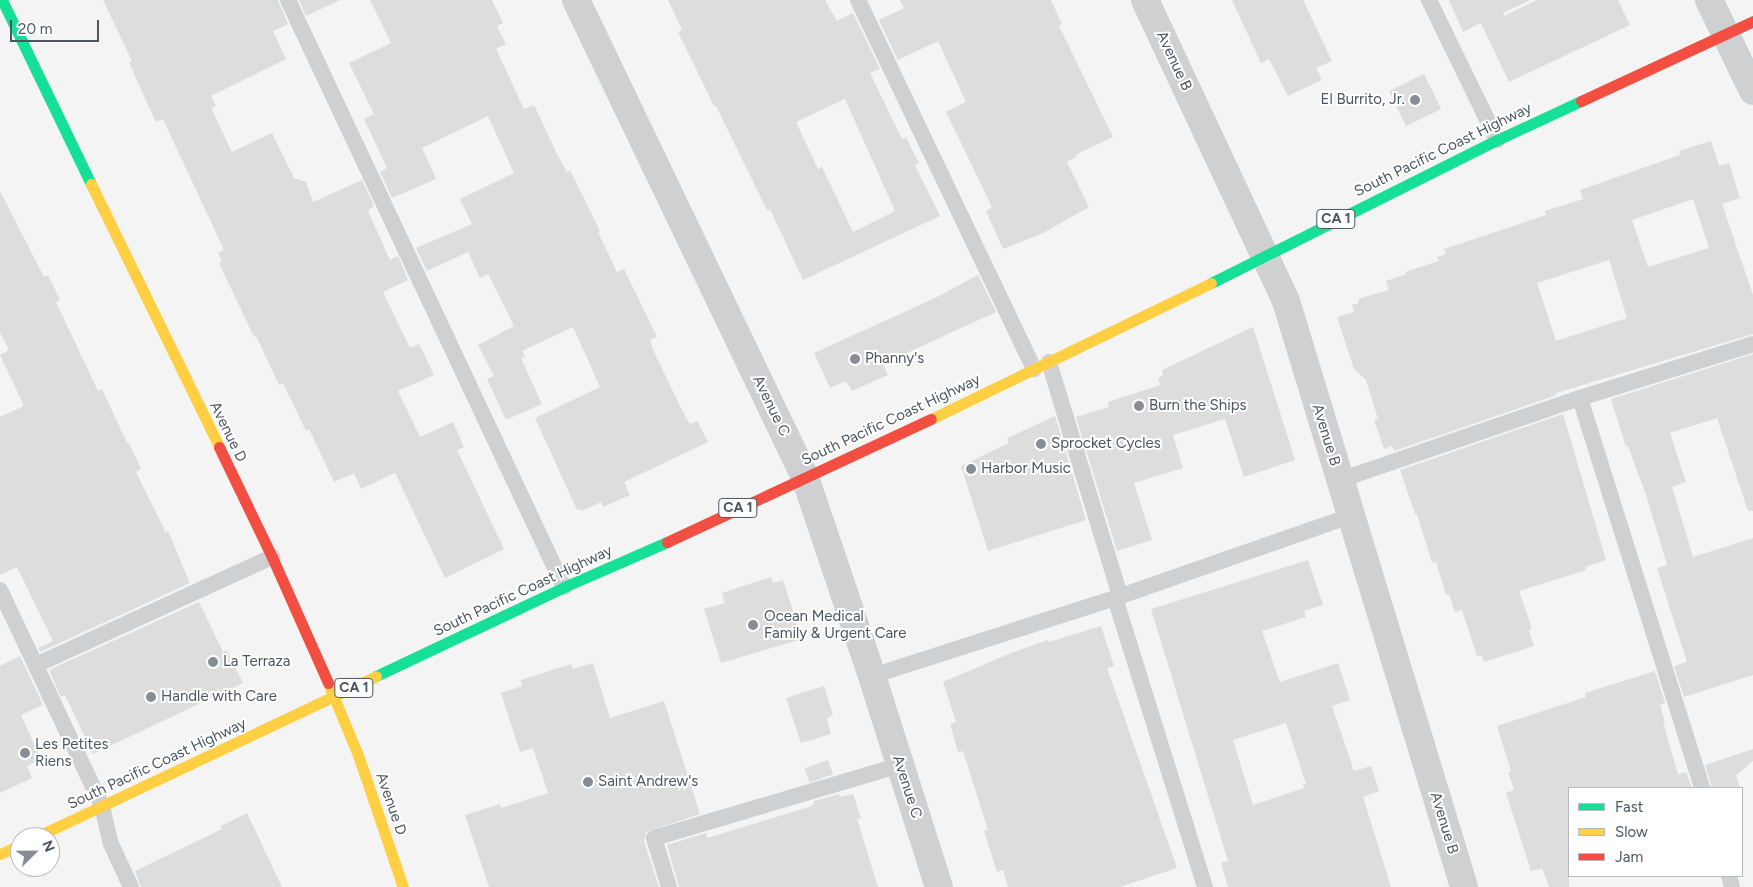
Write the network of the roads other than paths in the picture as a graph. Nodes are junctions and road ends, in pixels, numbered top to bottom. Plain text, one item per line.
1 (2, 0) edge
2 (288, 0) edge
3 (576, 0) edge
4 (858, 0) edge
5 (1145, 0) edge
6 (1429, 0) edge
7 (1710, 0) edge
8 (1753, 21) edge
9 (1726, 33) junction
10 (1753, 91) edge
11 (1496, 140) junction
12 (1264, 254) junction
13 (1753, 344) edge
14 (1049, 362) junction
15 (1034, 369) junction
16 (1580, 398) junction
17 (805, 477) junction
18 (1340, 480) junction
19 (1351, 516) junction
20 (272, 557) junction
21 (564, 587) junction
22 (0, 590) edge
23 (1117, 597) junction
24 (36, 665) junction
25 (872, 676) junction
26 (334, 698) junction
27 (900, 765) junction
28 (1702, 787) edge
29 (102, 806) junction
30 (57, 827) edge
31 (131, 887) edge
32 (403, 887) edge
33 (669, 887) edge
34 (939, 887) edge
35 (1205, 887) edge
36 (1464, 887) edge

1 - 20 main road, Avenue D
2 - 21 lane
3 - 17 street, Avenue C
4 - 15 lane
5 - 12 street, Avenue B
6 - 11 lane
7 - 9 street
8 - 9 main road, South Pacific Coast Highway / CA 1
9 - 10 street
9 - 11 main road, South Pacific Coast Highway / CA 1
11 - 12 main road, South Pacific Coast Highway / CA 1
12 - 14 main road, South Pacific Coast Highway / CA 1
12 - 18 street, Avenue B
13 - 16 lane
14 - 15 main road, South Pacific Coast Highway / CA 1
14 - 23 lane
15 - 17 main road, South Pacific Coast Highway / CA 1
16 - 18 lane
16 - 28 lane
17 - 21 main road, South Pacific Coast Highway / CA 1
17 - 25 street, Avenue C
18 - 19 street, Avenue B
19 - 23 lane
19 - 36 street, Avenue B
20 - 24 lane
20 - 26 main road, Avenue D
21 - 26 main road, South Pacific Coast Highway / CA 1
22 - 24 lane
23 - 25 lane
23 - 35 lane
24 - 29 lane
25 - 27 street, Avenue C
26 - 29 main road, South Pacific Coast Highway / CA 1
26 - 32 main road, Avenue D
27 - 33 lane
27 - 34 street, Avenue C
29 - 30 main road, South Pacific Coast Highway / CA 1
29 - 31 lane

